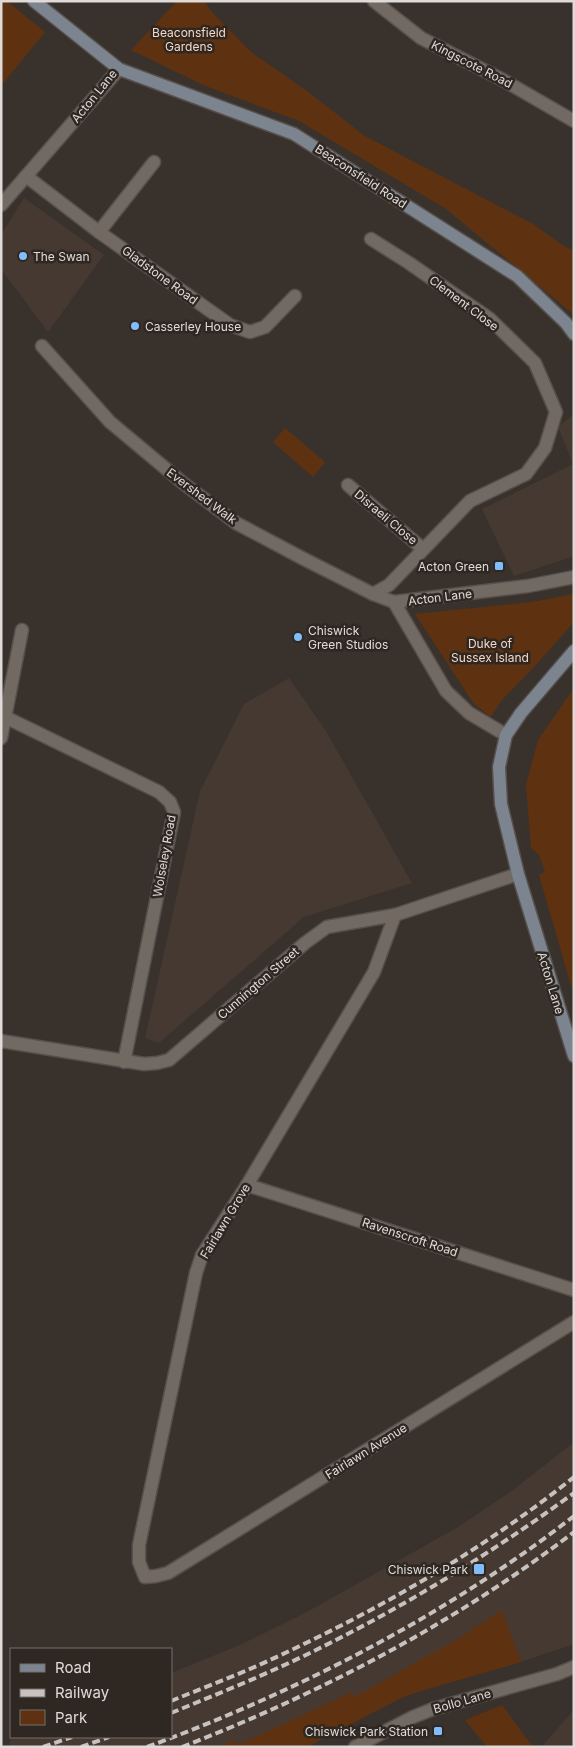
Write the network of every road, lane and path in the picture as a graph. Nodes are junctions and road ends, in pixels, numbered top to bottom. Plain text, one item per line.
1 (34, 1) edge
2 (374, 1) edge
3 (119, 69) junction
4 (574, 120) edge
5 (154, 162) dead end
6 (26, 176) junction
7 (1, 206) edge
8 (99, 232) junction
9 (371, 239) dead end
10 (295, 296) dead end
11 (574, 334) edge
12 (42, 346) dead end
13 (348, 485) dead end
14 (423, 549) junction
15 (574, 577) edge
16 (373, 594) junction
17 (394, 602) junction
18 (22, 630) dead end
19 (574, 651) edge
20 (6, 717) junction
21 (506, 735) junction
22 (1, 738) edge
23 (518, 874) junction
24 (395, 915) junction
25 (1, 1041) edge
26 (574, 1056) edge
27 (124, 1062) junction
28 (247, 1185) junction
29 (574, 1290) edge
30 (574, 1322) edge
31 (156, 1576) joint
32 (574, 1667) edge
33 (355, 1747) edge

1 - 3 main road, Acton Lane
2 - 4 street, Kingscote Road
3 - 6 street, Acton Lane
3 - 11 main road, Beaconsfield Road
5 - 8 street
6 - 7 street, Acton Lane
6 - 8 street, Gladstone Road
8 - 10 street, Gladstone Road
9 - 14 street, Clement Close
12 - 16 street, Evershed Walk
13 - 14 street, Disraeli Close
14 - 16 street, Clement Close
15 - 17 street, Acton Lane
16 - 17 street, Evershed Walk
17 - 21 street, Acton Lane
18 - 20 street
19 - 21 main road, Acton Lane
20 - 22 street
20 - 27 street, Wolseley Road
21 - 23 main road, Acton Lane
23 - 24 street, Cunnington Street
23 - 26 main road, Acton Lane
24 - 27 street, Cunnington Street
24 - 28 street, Fairlawn Grove
25 - 27 street, Cunnington Street
28 - 29 street, Ravenscroft Road
28 - 31 street, Fairlawn Grove
30 - 31 street, Fairlawn Avenue
32 - 33 street, Bollo Lane

